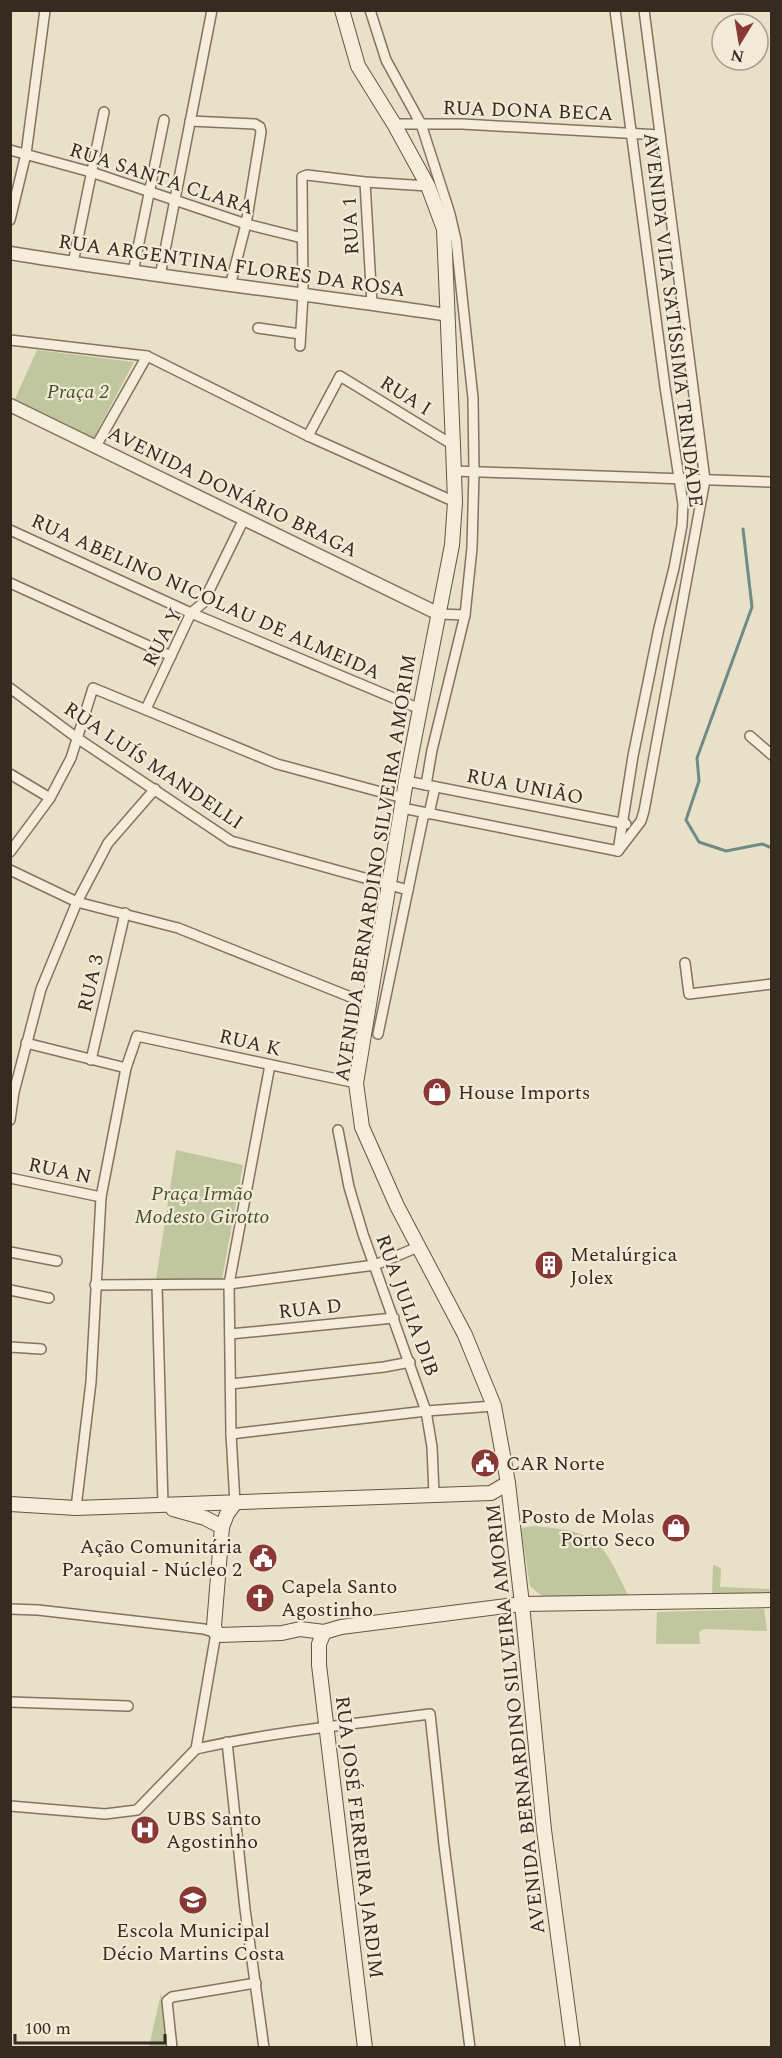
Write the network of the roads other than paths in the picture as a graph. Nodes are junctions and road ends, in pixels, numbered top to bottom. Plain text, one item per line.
1 (45, 10) edge
2 (212, 10) edge
3 (342, 10) edge
4 (370, 10) edge
5 (615, 10) edge
6 (644, 10) edge
7 (104, 112) dead end
8 (164, 120) dead end
9 (190, 121) junction
10 (394, 124) junction
11 (421, 124) junction
12 (632, 132) junction
13 (660, 135) junction
14 (10, 150) edge
15 (26, 154) junction
16 (91, 172) junction
17 (365, 182) junction
18 (428, 186) junction
19 (149, 191) junction
20 (174, 199) junction
21 (10, 220) edge
22 (246, 224) junction
23 (302, 238) junction
24 (10, 253) edge
25 (73, 264) junction
26 (133, 272) junction
27 (160, 276) junction
28 (230, 286) junction
29 (303, 295) junction
30 (372, 304) junction
31 (448, 315) junction
32 (258, 328) dead end
33 (300, 334) junction
34 (10, 340) edge
35 (300, 346) dead end
36 (147, 356) junction
37 (10, 405) edge
38 (308, 436) junction
39 (453, 445) junction
40 (96, 446) junction
41 (454, 471) junction
42 (474, 472) junction
43 (680, 480) junction
44 (705, 480) junction
45 (771, 482) edge
46 (455, 502) junction
47 (244, 519) junction
48 (10, 530) edge
49 (10, 584) edge
50 (191, 613) junction
51 (439, 614) junction
52 (465, 615) junction
53 (171, 656) junction
54 (10, 688) edge
55 (146, 709) junction
56 (420, 709) junction
57 (750, 736) dead end
58 (77, 738) junction
59 (770, 749) edge
60 (10, 774) edge
61 (406, 781) junction
62 (431, 786) junction
63 (155, 789) junction
64 (50, 798) junction
65 (403, 803) junction
66 (427, 813) junction
67 (622, 823) junction
68 (637, 826) junction
69 (618, 851) junction
70 (10, 852) edge
71 (10, 870) edge
72 (389, 885) junction
73 (408, 890) junction
74 (77, 902) junction
75 (125, 913) junction
76 (685, 963) dead end
77 (771, 984) edge
78 (368, 1004) junction
79 (378, 1034) dead end
80 (26, 1043) junction
81 (91, 1060) junction
82 (270, 1065) junction
83 (126, 1068) junction
84 (356, 1083) junction
85 (12, 1092) edge
86 (10, 1120) edge
87 (338, 1130) dead end
88 (10, 1178) edge
89 (101, 1197) junction
90 (418, 1247) junction
91 (10, 1252) edge
92 (57, 1261) dead end
93 (375, 1265) junction
94 (229, 1284) junction
95 (95, 1285) junction
96 (157, 1285) junction
97 (10, 1290) edge
98 (49, 1298) dead end
99 (394, 1318) junction
100 (230, 1334) junction
101 (10, 1347) edge
102 (41, 1348) dead end
103 (410, 1362) junction
104 (231, 1384) junction
105 (494, 1406) junction
106 (426, 1411) junction
107 (231, 1434) junction
108 (508, 1483) junction
109 (491, 1493) junction
110 (434, 1494) junction
111 (235, 1503) junction
112 (10, 1504) edge
113 (163, 1505) junction
114 (76, 1508) junction
115 (511, 1512) junction
116 (222, 1527) junction
117 (771, 1600) edge
118 (522, 1604) junction
119 (10, 1609) edge
120 (216, 1633) junction
121 (322, 1638) junction
122 (10, 1702) edge
123 (128, 1706) dead end
124 (326, 1727) junction
125 (227, 1742) junction
126 (196, 1749) junction
127 (10, 1806) edge
128 (256, 1983) junction
129 (172, 2048) edge
130 (264, 2048) edge
131 (365, 2048) edge
132 (470, 2048) edge
133 (573, 2048) edge

1 - 15 street
2 - 9 street
3 - 10 main road, AVENIDA BERNARDINO SILVEIRA AMORIM
4 - 11 street
5 - 12 street, AVENIDA VILA SATÍSSIMA TRINDADE
6 - 13 street, AVENIDA VILA SATÍSSIMA TRINDADE
7 - 16 street
8 - 19 street
9 - 20 street
9 - 22 street
10 - 11 street, RUA DONA BECA
10 - 18 main road, AVENIDA BERNARDINO SILVEIRA AMORIM
11 - 12 street, RUA DONA BECA
11 - 42 street
12 - 13 street, RUA DONA BECA
12 - 43 street, AVENIDA VILA SATÍSSIMA TRINDADE
13 - 44 street, AVENIDA VILA SATÍSSIMA TRINDADE
14 - 15 street, RUA SANTA CLARA
15 - 16 street, RUA SANTA CLARA
15 - 21 street
16 - 19 street, RUA SANTA CLARA
16 - 25 street
17 - 18 street
17 - 23 street
17 - 30 street, RUA 1
18 - 31 main road, AVENIDA BERNARDINO SILVEIRA AMORIM
19 - 20 street, RUA SANTA CLARA
19 - 26 street
20 - 22 street, RUA SANTA CLARA
20 - 27 street
22 - 23 street, RUA SANTA CLARA
22 - 28 street
23 - 29 street
24 - 25 street, RUA ARGENTINA FLORES DA ROSA
25 - 26 street, RUA ARGENTINA FLORES DA ROSA
26 - 27 street, RUA ARGENTINA FLORES DA ROSA
27 - 28 street, RUA ARGENTINA FLORES DA ROSA
28 - 29 street, RUA ARGENTINA FLORES DA ROSA
29 - 30 street, RUA ARGENTINA FLORES DA ROSA
29 - 33 street
30 - 31 street, RUA ARGENTINA FLORES DA ROSA
31 - 39 main road, AVENIDA BERNARDINO SILVEIRA AMORIM
32 - 33 street
33 - 35 street
34 - 36 street
36 - 38 street
36 - 40 street
37 - 40 street, AVENIDA DONÁRIO BRAGA
38 - 39 street, RUA I
38 - 46 street
39 - 41 main road, AVENIDA BERNARDINO SILVEIRA AMORIM
40 - 47 street, AVENIDA DONÁRIO BRAGA
41 - 42 street
41 - 46 main road, AVENIDA BERNARDINO SILVEIRA AMORIM
42 - 43 street
42 - 52 street
43 - 44 street
43 - 67 street, AVENIDA VILA SATÍSSIMA TRINDADE
44 - 45 street
44 - 68 street, AVENIDA VILA SATÍSSIMA TRINDADE
46 - 51 main road, AVENIDA BERNARDINO SILVEIRA AMORIM
47 - 50 street, RUA Y
47 - 51 street, AVENIDA DONÁRIO BRAGA
48 - 50 street, RUA ABELINO NICOLAU DE ALMEIDA
49 - 53 street
50 - 53 street, RUA Y
50 - 56 street, RUA ABELINO NICOLAU DE ALMEIDA
51 - 52 street
51 - 56 main road, AVENIDA BERNARDINO SILVEIRA AMORIM
52 - 62 street
53 - 55 street, RUA Y
54 - 58 street, RUA LUÍS MANDELLI
55 - 58 street
55 - 65 street
56 - 61 main road, AVENIDA BERNARDINO SILVEIRA AMORIM
57 - 59 street
58 - 63 street, RUA LUÍS MANDELLI
58 - 64 street
60 - 64 street
61 - 62 street, RUA UNIÃO
61 - 65 main road, AVENIDA BERNARDINO SILVEIRA AMORIM
62 - 66 street
62 - 67 street, RUA UNIÃO
63 - 72 street, RUA LUÍS MANDELLI
63 - 74 street
64 - 70 street
65 - 66 street
65 - 72 main road, AVENIDA BERNARDINO SILVEIRA AMORIM
66 - 69 street
66 - 73 street
67 - 68 street, RUA UNIÃO
67 - 69 street, AVENIDA VILA SATÍSSIMA TRINDADE
68 - 69 street, AVENIDA VILA SATÍSSIMA TRINDADE
71 - 74 street
72 - 73 street, RUA LUÍS MANDELLI
72 - 78 main road, AVENIDA BERNARDINO SILVEIRA AMORIM
73 - 79 street
74 - 75 street
74 - 80 street
75 - 78 street
75 - 81 street, RUA 3
76 - 77 street
78 - 84 main road, AVENIDA BERNARDINO SILVEIRA AMORIM
80 - 81 street
80 - 85 street
81 - 83 street
82 - 83 street, RUA K
82 - 84 street, RUA K
82 - 94 street
83 - 89 street
84 - 90 main road, AVENIDA BERNARDINO SILVEIRA AMORIM
85 - 86 street
87 - 93 street, RUA JULIA DIB
88 - 89 street, RUA N
89 - 95 street
90 - 93 street
90 - 105 main road, AVENIDA BERNARDINO SILVEIRA AMORIM
91 - 92 street
93 - 94 street
93 - 99 street, RUA JULIA DIB
94 - 96 street
94 - 100 street
95 - 96 street
95 - 114 street
96 - 113 street
97 - 98 street
99 - 100 street, RUA D
99 - 103 street, RUA JULIA DIB
100 - 104 street
101 - 102 street
103 - 104 street
103 - 106 street, RUA JULIA DIB
104 - 107 street
105 - 106 street
105 - 108 main road, AVENIDA BERNARDINO SILVEIRA AMORIM
106 - 107 street
106 - 110 street, RUA JULIA DIB
107 - 111 street
108 - 109 main road
108 - 115 main road, AVENIDA BERNARDINO SILVEIRA AMORIM
109 - 110 main road
109 - 115 main road
110 - 111 main road
111 - 113 main road
111 - 116 main road
112 - 114 main road
113 - 114 main road
113 - 116 main road
115 - 118 main road, AVENIDA BERNARDINO SILVEIRA AMORIM
116 - 120 main road
117 - 118 main road
118 - 121 main road
118 - 133 main road, AVENIDA BERNARDINO SILVEIRA AMORIM
119 - 120 street
120 - 121 main road
120 - 126 street
121 - 124 main road, RUA JOSÉ FERREIRA JARDIM
122 - 123 street
124 - 125 street
124 - 131 main road, RUA JOSÉ FERREIRA JARDIM
124 - 132 street
125 - 126 street
125 - 128 street
126 - 127 street
128 - 129 street
128 - 130 street

